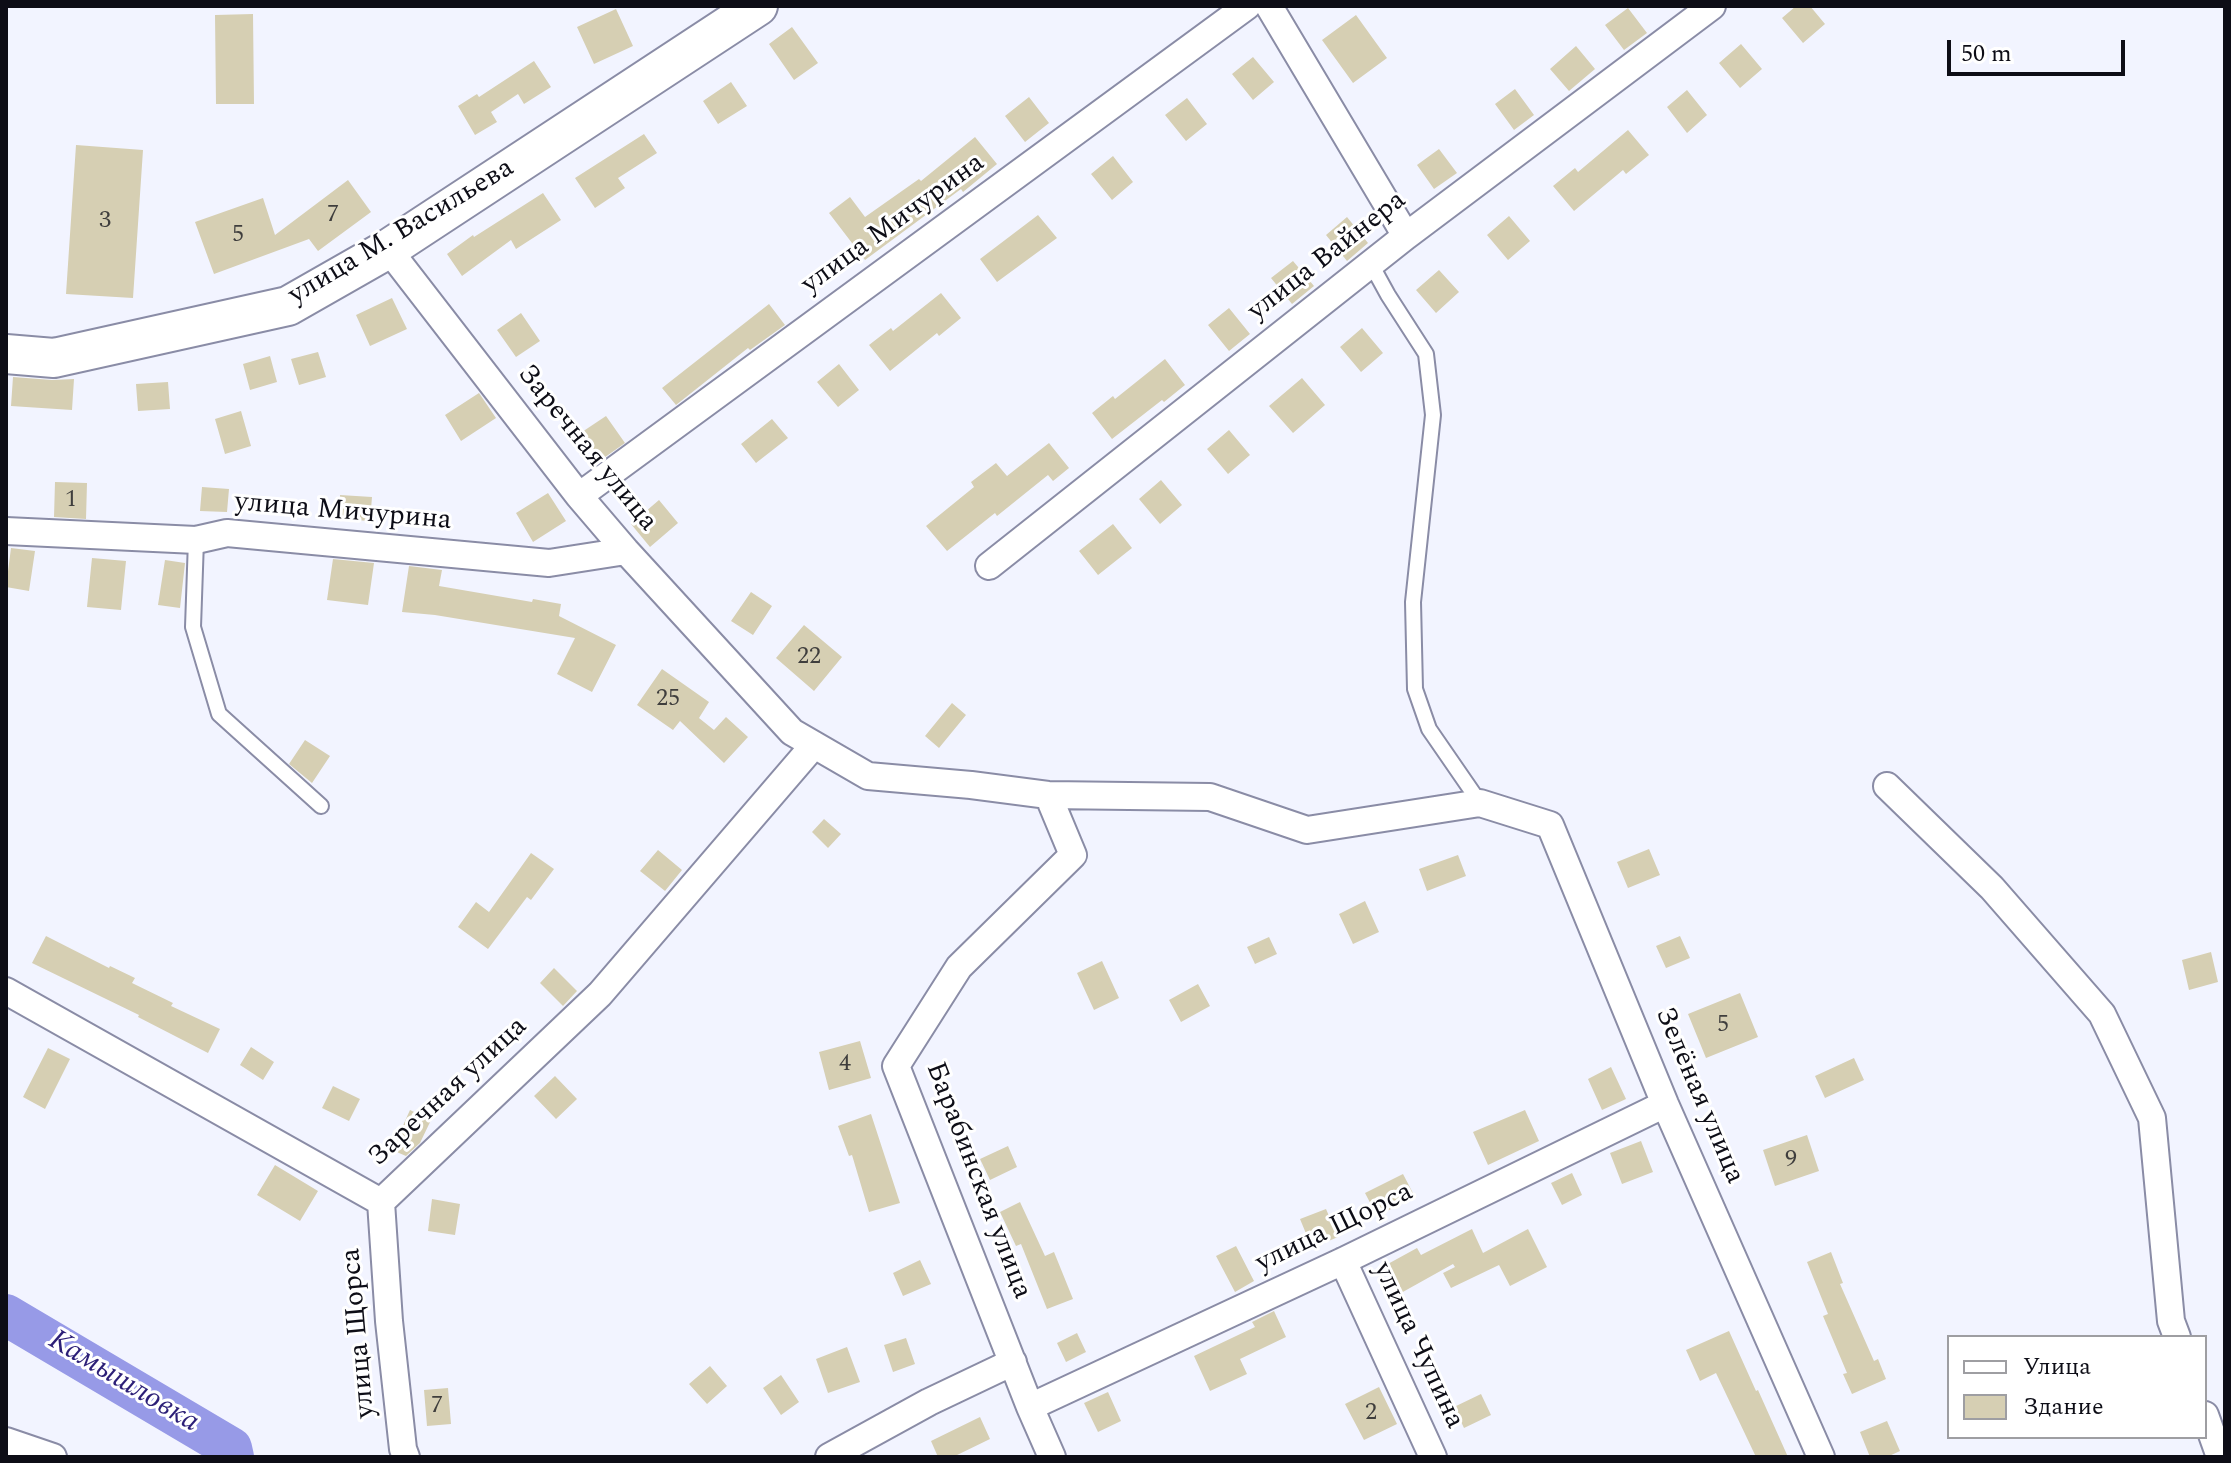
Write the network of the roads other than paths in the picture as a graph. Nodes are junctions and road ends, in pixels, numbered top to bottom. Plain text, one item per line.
1 (758, 6) edge
2 (1247, 6) edge
3 (1269, 6) edge
4 (1712, 6) edge
5 (1406, 236) junction
6 (388, 249) junction
7 (1371, 264) junction
8 (6, 354) edge
9 (579, 496) junction
10 (6, 531) edge
11 (196, 540) junction
12 (626, 551) junction
13 (989, 566) dead end
14 (814, 745) junction
15 (1887, 786) dead end
16 (1048, 795) junction
17 (1480, 803) junction
18 (321, 806) dead end
19 (6, 991) edge
20 (1665, 1104) junction
21 (381, 1202) junction
22 (1343, 1261) junction
23 (2176, 1335) edge
24 (1013, 1362) junction
25 (1030, 1407) junction
26 (2207, 1421) edge
27 (6, 1441) edge
28 (53, 1457) edge
29 (406, 1457) edge
30 (829, 1457) edge
31 (1052, 1457) edge
32 (1433, 1457) edge
33 (1821, 1457) edge
34 (2220, 1457) edge

1 - 6 street, улица М. Васильева
2 - 9 street, улица Мичурина
3 - 5 street
4 - 5 street, улица Вайнера
5 - 7 street, улица Вайнера
6 - 8 street, улица М. Васильева
6 - 9 street, Заречная улица
7 - 13 street, улица Вайнера
7 - 17 lane
9 - 12 street, Заречная улица
10 - 11 street, улица Мичурина
11 - 12 street, улица Мичурина
11 - 18 lane
12 - 14 street, Заречная улица
14 - 16 street, Заречная улица
14 - 21 street, Заречная улица
15 - 23 street
16 - 17 street, Заречная улица
16 - 24 street, Барабинская улица
17 - 20 street, Зелёная улица
19 - 21 street, Заречная улица
20 - 22 street, улица Щорса
20 - 33 street, Зелёная улица
21 - 29 street, улица Щорса
22 - 25 street, улица Щорса
22 - 32 street, улица Чупина
24 - 25 street, Барабинская улица
24 - 30 street
25 - 31 street, Барабинская улица
26 - 34 street
27 - 28 street

